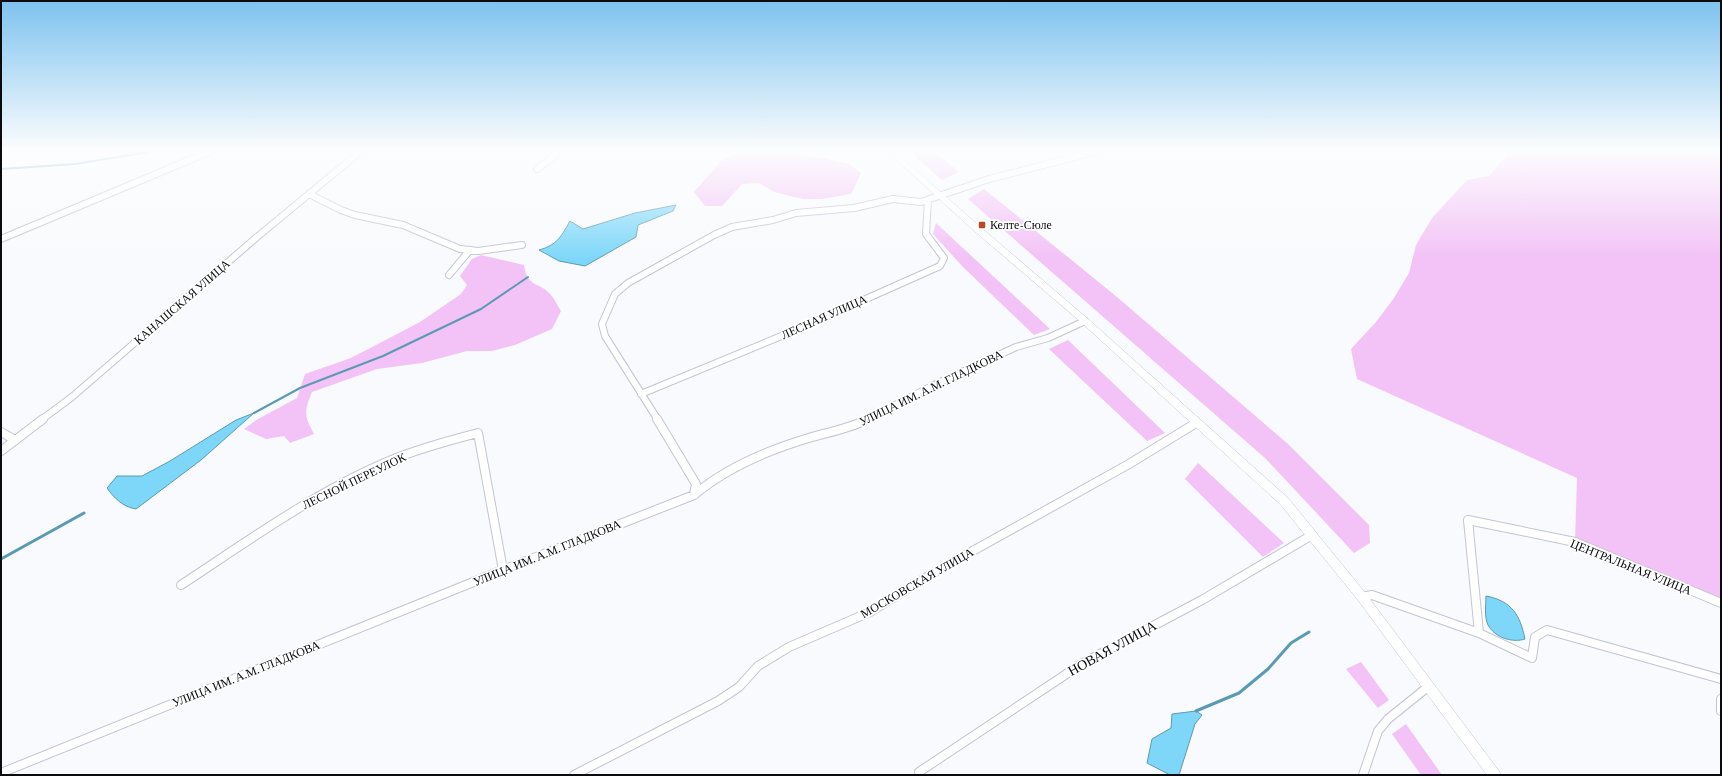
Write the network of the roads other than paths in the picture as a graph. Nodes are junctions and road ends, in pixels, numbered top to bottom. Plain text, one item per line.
1 (123, 187) edge
2 (317, 187) edge
3 (931, 187) edge
4 (964, 187) edge
5 (309, 194) junction
6 (941, 196) junction
7 (928, 200) junction
8 (1, 239) edge
9 (522, 245) dead end
10 (470, 250) junction
11 (449, 275) dead end
12 (1085, 320) junction
13 (641, 394) junction
14 (1196, 423) junction
15 (1, 432) edge
16 (15, 440) junction
17 (1, 451) edge
18 (694, 495) junction
19 (1312, 535) junction
20 (503, 570) junction
21 (180, 585) dead end
22 (1362, 597) junction
23 (1721, 603) edge
24 (1479, 633) junction
25 (1721, 679) edge
26 (1429, 686) junction
27 (1721, 699) edge
28 (1721, 711) edge
29 (919, 772) dead end
30 (1, 773) edge
31 (574, 775) edge
32 (1363, 775) edge
33 (1495, 775) edge

1 - 8 street
2 - 5 street, КАНАШСКАЯ УЛИЦА
3 - 6 street
4 - 6 street
5 - 10 street
5 - 16 street, КАНАШСКАЯ УЛИЦА
6 - 7 street
6 - 12 street
7 - 13 street, ЛЕСНАЯ УЛИЦА
7 - 13 street
9 - 10 street
10 - 11 street
12 - 14 street
12 - 18 street, УЛИЦА ИМ. А.М. ГЛАДКОВА
13 - 18 street
14 - 19 street
14 - 31 street, МОСКОВСКАЯ УЛИЦА
15 - 16 street
16 - 17 street, КАНАШСКАЯ УЛИЦА
18 - 20 street, УЛИЦА ИМ. А.М. ГЛАДКОВА
19 - 22 street
19 - 29 street, НОВАЯ УЛИЦА
20 - 21 street, ЛЕСНОЙ ПЕРЕУЛОК
20 - 30 street, УЛИЦА ИМ. А.М. ГЛАДКОВА
22 - 24 street
22 - 26 street
23 - 24 street, ЦЕНТРАЛЬНАЯ УЛИЦА
24 - 25 street
26 - 32 street
26 - 33 street
27 - 28 street

